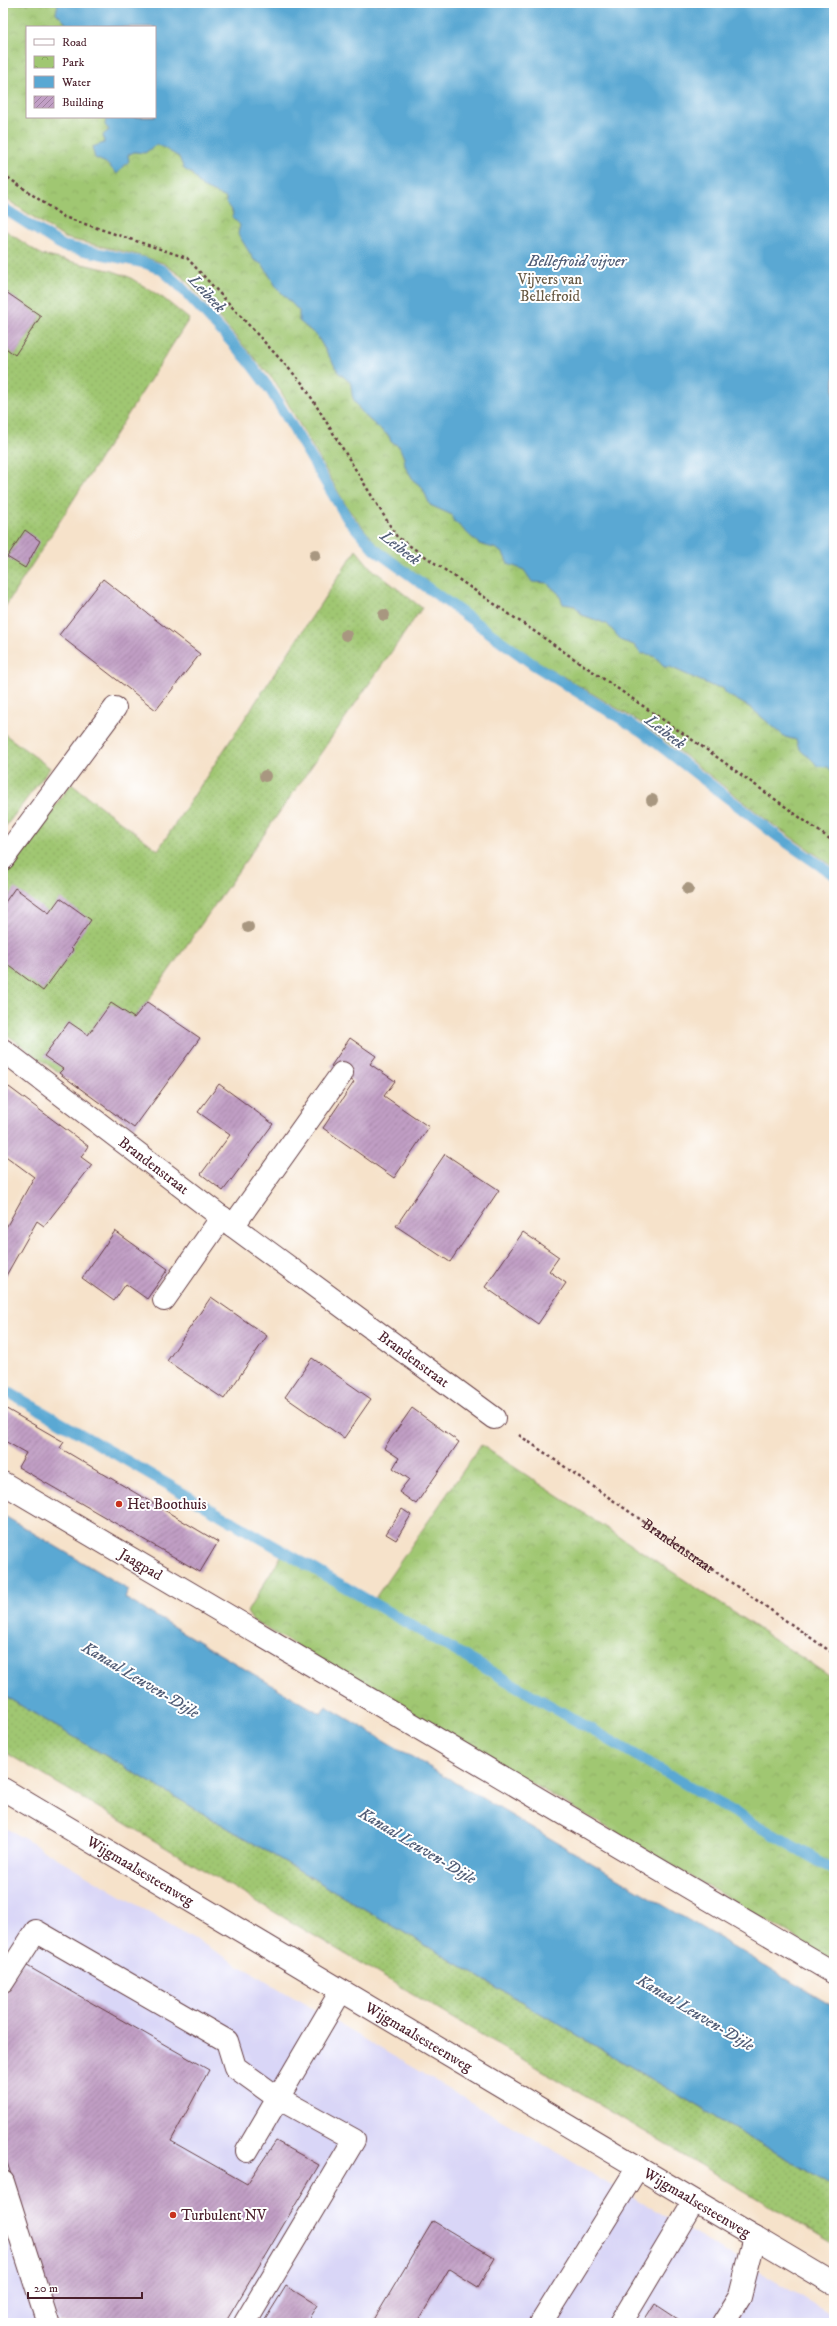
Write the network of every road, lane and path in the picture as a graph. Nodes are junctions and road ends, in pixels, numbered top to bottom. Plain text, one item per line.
1 (3, 174) edge
2 (115, 708) dead end
3 (834, 842) edge
4 (3, 859) edge
5 (3, 1050) edge
6 (342, 1073) dead end
7 (227, 1221) junction
8 (164, 1300) dead end
9 (494, 1418) joint
10 (3, 1483) edge
11 (834, 1654) edge
12 (3, 1789) edge
13 (834, 1973) edge
14 (3, 1982) edge
15 (341, 1991) junction
16 (278, 2098) junction
17 (247, 2150) dead end
18 (638, 2167) junction
19 (3, 2182) edge
20 (694, 2201) junction
21 (755, 2237) junction
22 (834, 2284) edge
23 (48, 2323) edge
24 (245, 2323) edge
25 (541, 2323) edge
26 (621, 2323) edge
27 (723, 2323) edge

1 - 3 path
2 - 4 street
5 - 7 street, Brandenstraat
6 - 7 street
7 - 8 street
7 - 9 street, Brandenstraat
9 - 11 path, Brandenstraat
10 - 13 street, Jaagpad
12 - 15 street, Wijgmaalsesteenweg
14 - 16 street
15 - 16 street
15 - 18 street, Wijgmaalsesteenweg
16 - 17 street
16 - 24 street
18 - 20 street, Wijgmaalsesteenweg
18 - 25 street
19 - 23 street
20 - 21 street, Wijgmaalsesteenweg
20 - 26 street
21 - 22 street, Wijgmaalsesteenweg
21 - 27 street

